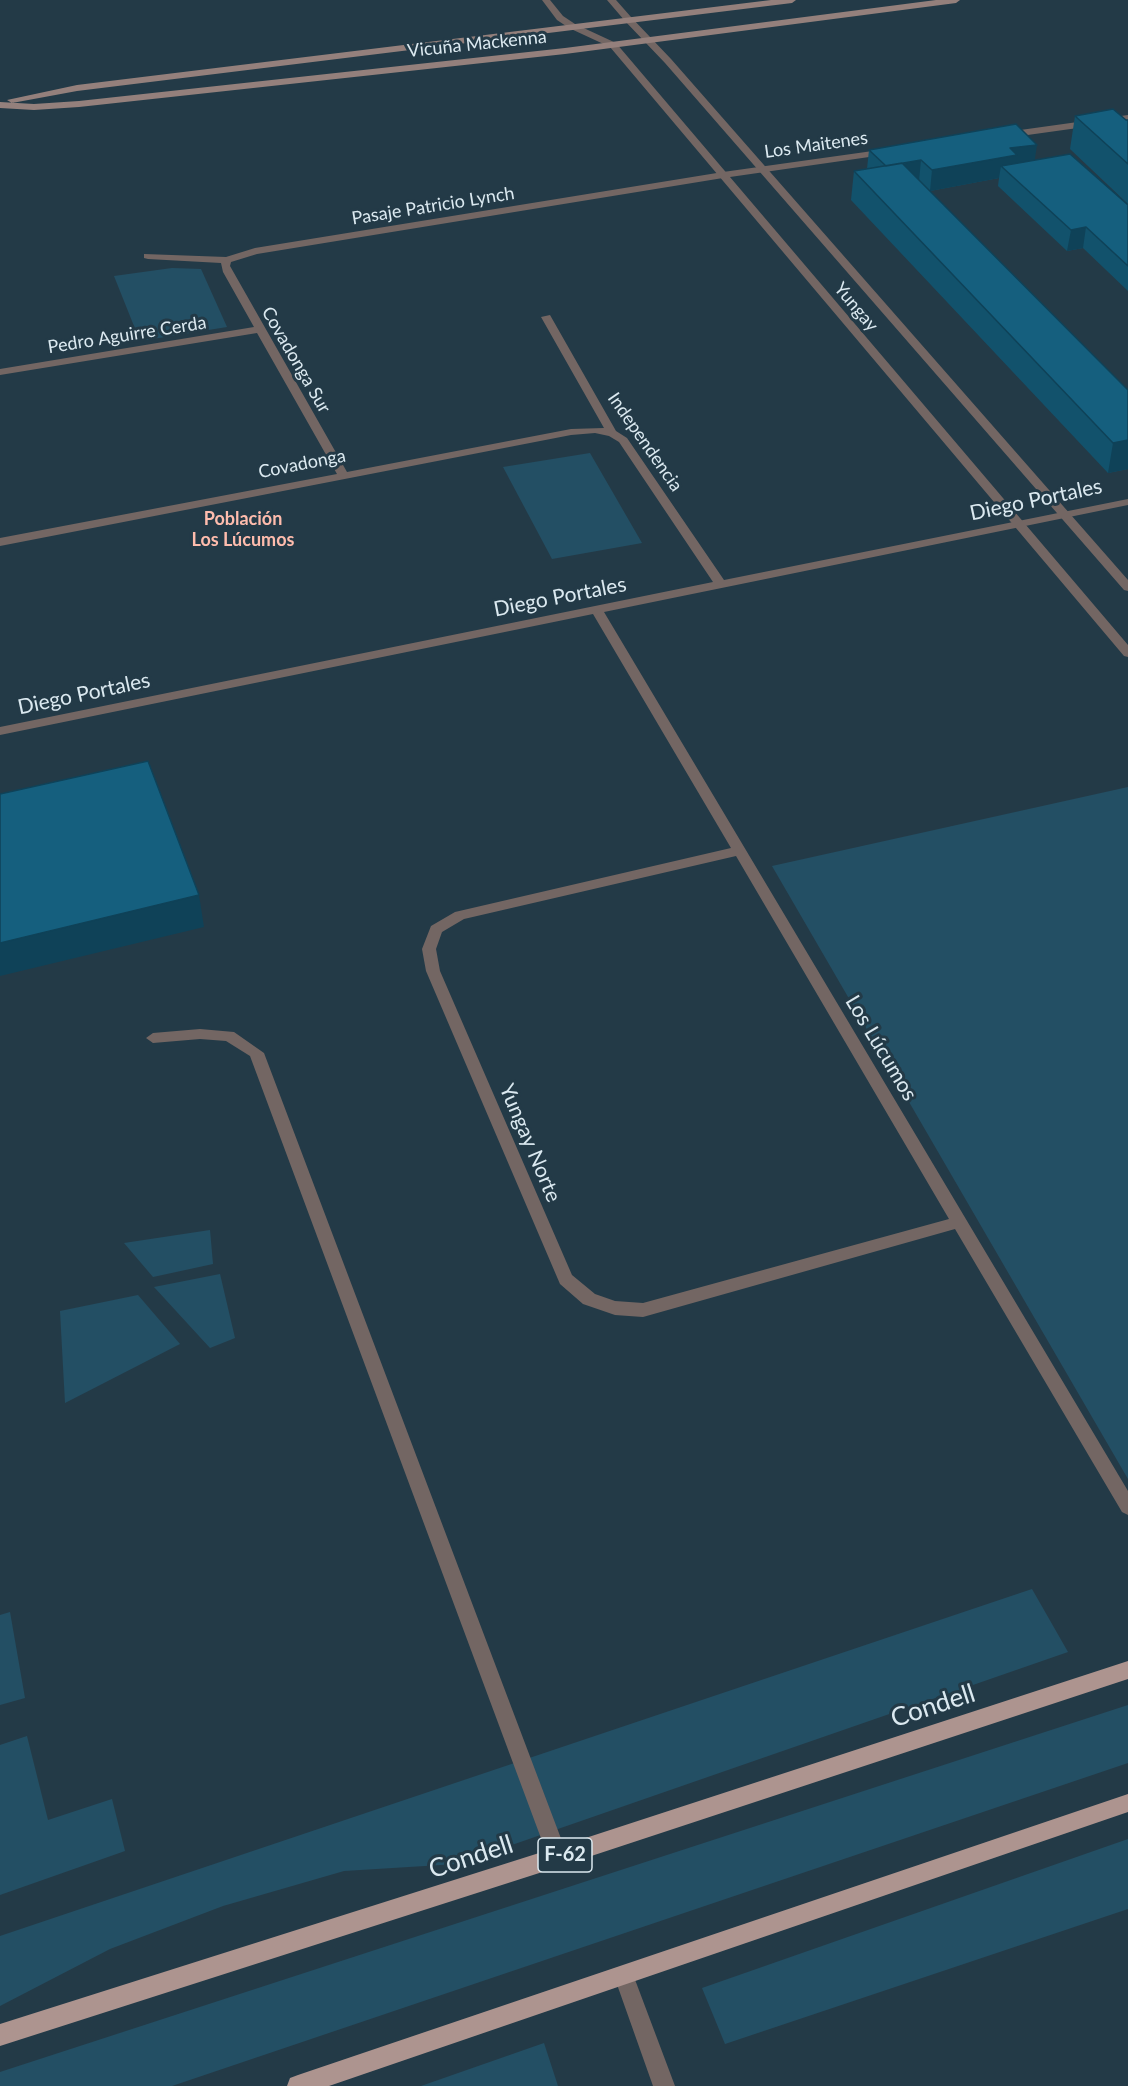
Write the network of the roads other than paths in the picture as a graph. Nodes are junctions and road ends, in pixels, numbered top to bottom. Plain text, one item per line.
1 (546, 0) edge
2 (611, 0) edge
3 (792, 0) edge
4 (956, 0) edge
5 (628, 19) junction
6 (572, 26) junction
7 (650, 40) junction
8 (613, 45) junction
9 (0, 104) edge
10 (1128, 118) edge
11 (998, 136) edge
12 (892, 151) edge
13 (763, 170) junction
14 (723, 175) junction
15 (148, 256) dead end
16 (227, 260) junction
17 (546, 317) dead end
18 (260, 329) junction
19 (0, 372) edge
20 (612, 433) junction
21 (343, 475) junction
22 (1128, 502) edge
23 (1064, 514) junction
24 (1018, 524) junction
25 (0, 542) edge
26 (721, 585) junction
27 (1128, 587) edge
28 (597, 610) junction
29 (1128, 653) edge
30 (1, 727) edge
31 (739, 850) junction
32 (153, 1038) dead end
33 (959, 1222) junction
34 (1128, 1507) edge
35 (1128, 1670) edge
36 (1128, 1803) edge
37 (558, 1857) junction
38 (624, 1976) junction
39 (0, 2035) edge
40 (298, 2086) edge
41 (664, 2086) edge

1 - 6 street, Yungay
2 - 5 street, Yungay
3 - 5 main road, Vicuña Mackenna
4 - 7 main road, Vicuña Mackenna
5 - 6 main road, Vicuña Mackenna
5 - 7 street, Yungay
6 - 8 street, Yungay
6 - 9 main road, Vicuña Mackenna
7 - 8 main road, Vicuña Mackenna
7 - 13 street, Yungay
8 - 9 main road, Vicuña Mackenna
8 - 14 street, Yungay
10 - 11 street
12 - 13 street, Los Maitenes
13 - 14 street, Los Maitenes
13 - 23 street, Yungay
14 - 16 street, Pasaje Patricio Lynch
14 - 24 street, Yungay
15 - 16 street, Pasaje Patricio Lynch
16 - 18 street, Covadonga Sur
17 - 20 street, Independencia
18 - 19 street, Pedro Aguirre Cerda
18 - 21 street, Covadonga Sur
20 - 21 street, Covadonga
20 - 26 street, Independencia
21 - 25 street, Covadonga
22 - 23 street, Diego Portales
23 - 24 street, Diego Portales
23 - 27 street, Yungay
24 - 26 street, Diego Portales
24 - 29 street, Yungay
26 - 28 street, Diego Portales
28 - 30 street, Diego Portales
28 - 31 street, Los Lúcumos
31 - 33 street, Los Lúcumos
31 - 33 street, Yungay Norte
32 - 37 street
33 - 34 street, Los Lúcumos
35 - 37 main road, Condell / F-62
36 - 38 main road
37 - 39 main road, Condell / F-62
38 - 40 main road
38 - 41 street

